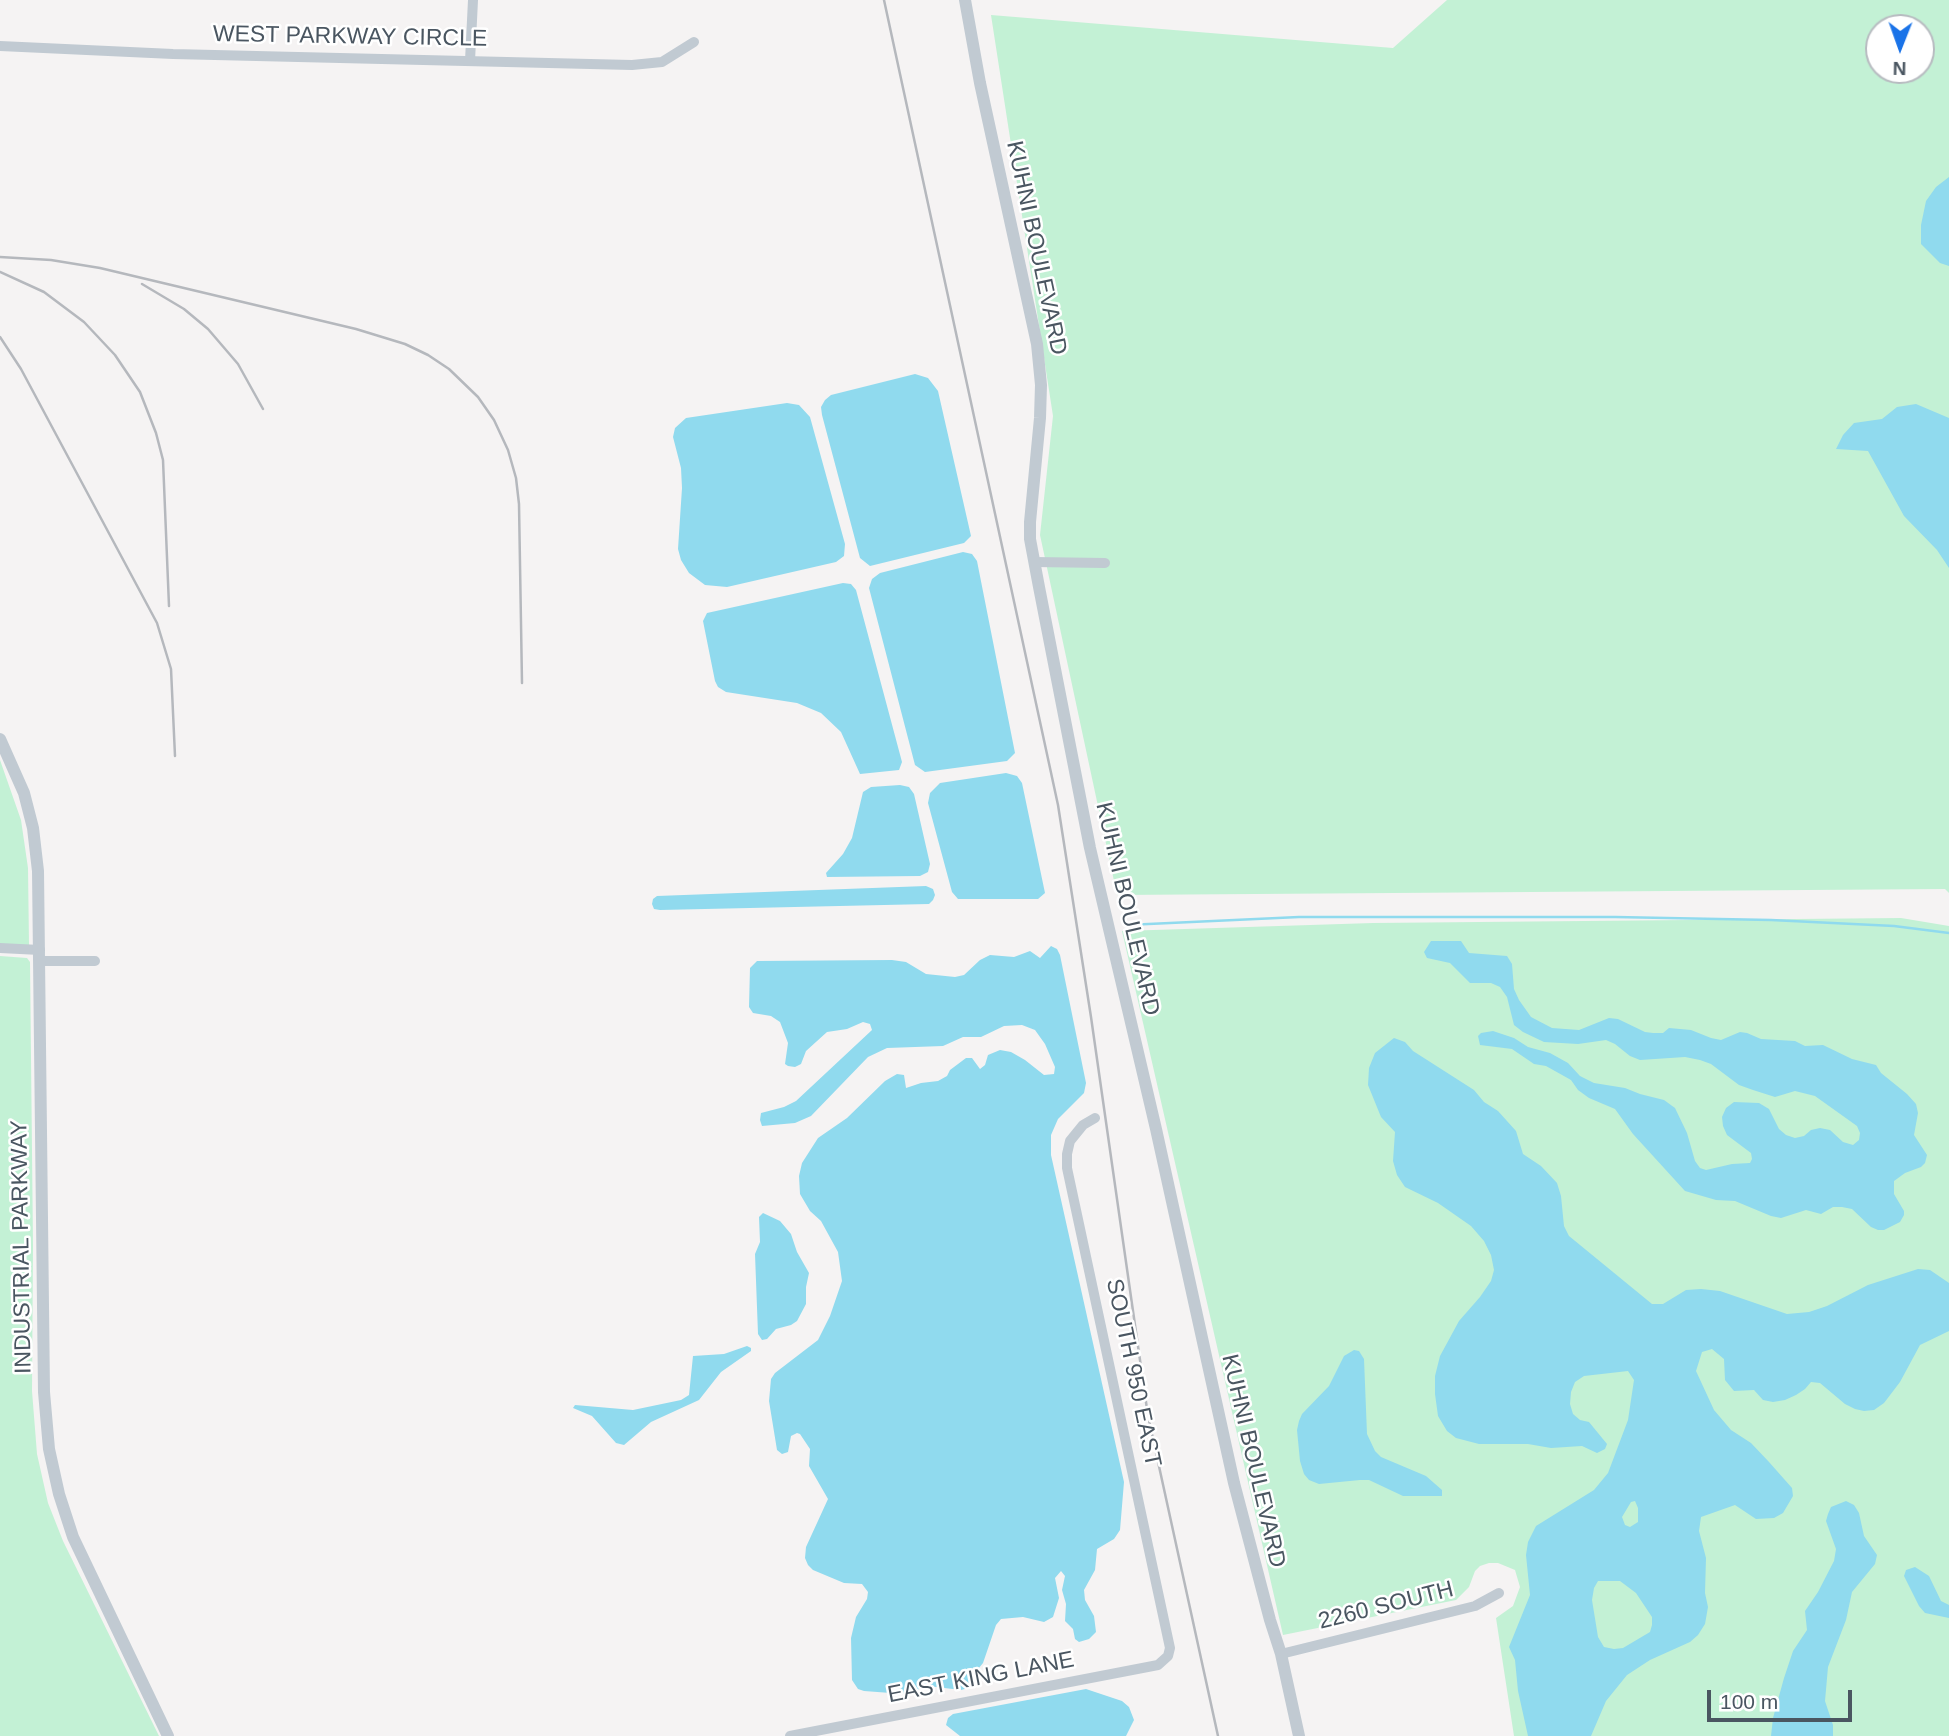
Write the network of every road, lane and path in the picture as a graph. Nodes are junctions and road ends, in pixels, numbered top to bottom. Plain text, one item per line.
1 (473, 0) edge
2 (965, 0) edge
3 (694, 42) dead end
4 (0, 46) edge
5 (470, 61) junction
6 (1034, 562) junction
7 (1105, 563) dead end
8 (0, 739) edge
9 (0, 948) edge
10 (40, 955) junction
11 (95, 961) dead end
12 (1095, 1118) dead end
13 (1499, 1593) dead end
14 (1170, 1647) joint
15 (1281, 1654) junction
16 (168, 1736) edge
17 (790, 1736) edge
18 (1299, 1736) edge

1 - 5 street
2 - 6 street, KUHNI BOULEVARD
3 - 5 street, WEST PARKWAY CIRCLE
4 - 5 street, WEST PARKWAY CIRCLE
6 - 7 street
6 - 15 street, KUHNI BOULEVARD
8 - 10 street, INDUSTRIAL PARKWAY
9 - 10 street
10 - 11 street
10 - 16 street, INDUSTRIAL PARKWAY
12 - 14 street, SOUTH 950 EAST
13 - 15 street, 2260 SOUTH
14 - 17 street, EAST KING LANE
15 - 18 street, KUHNI BOULEVARD

